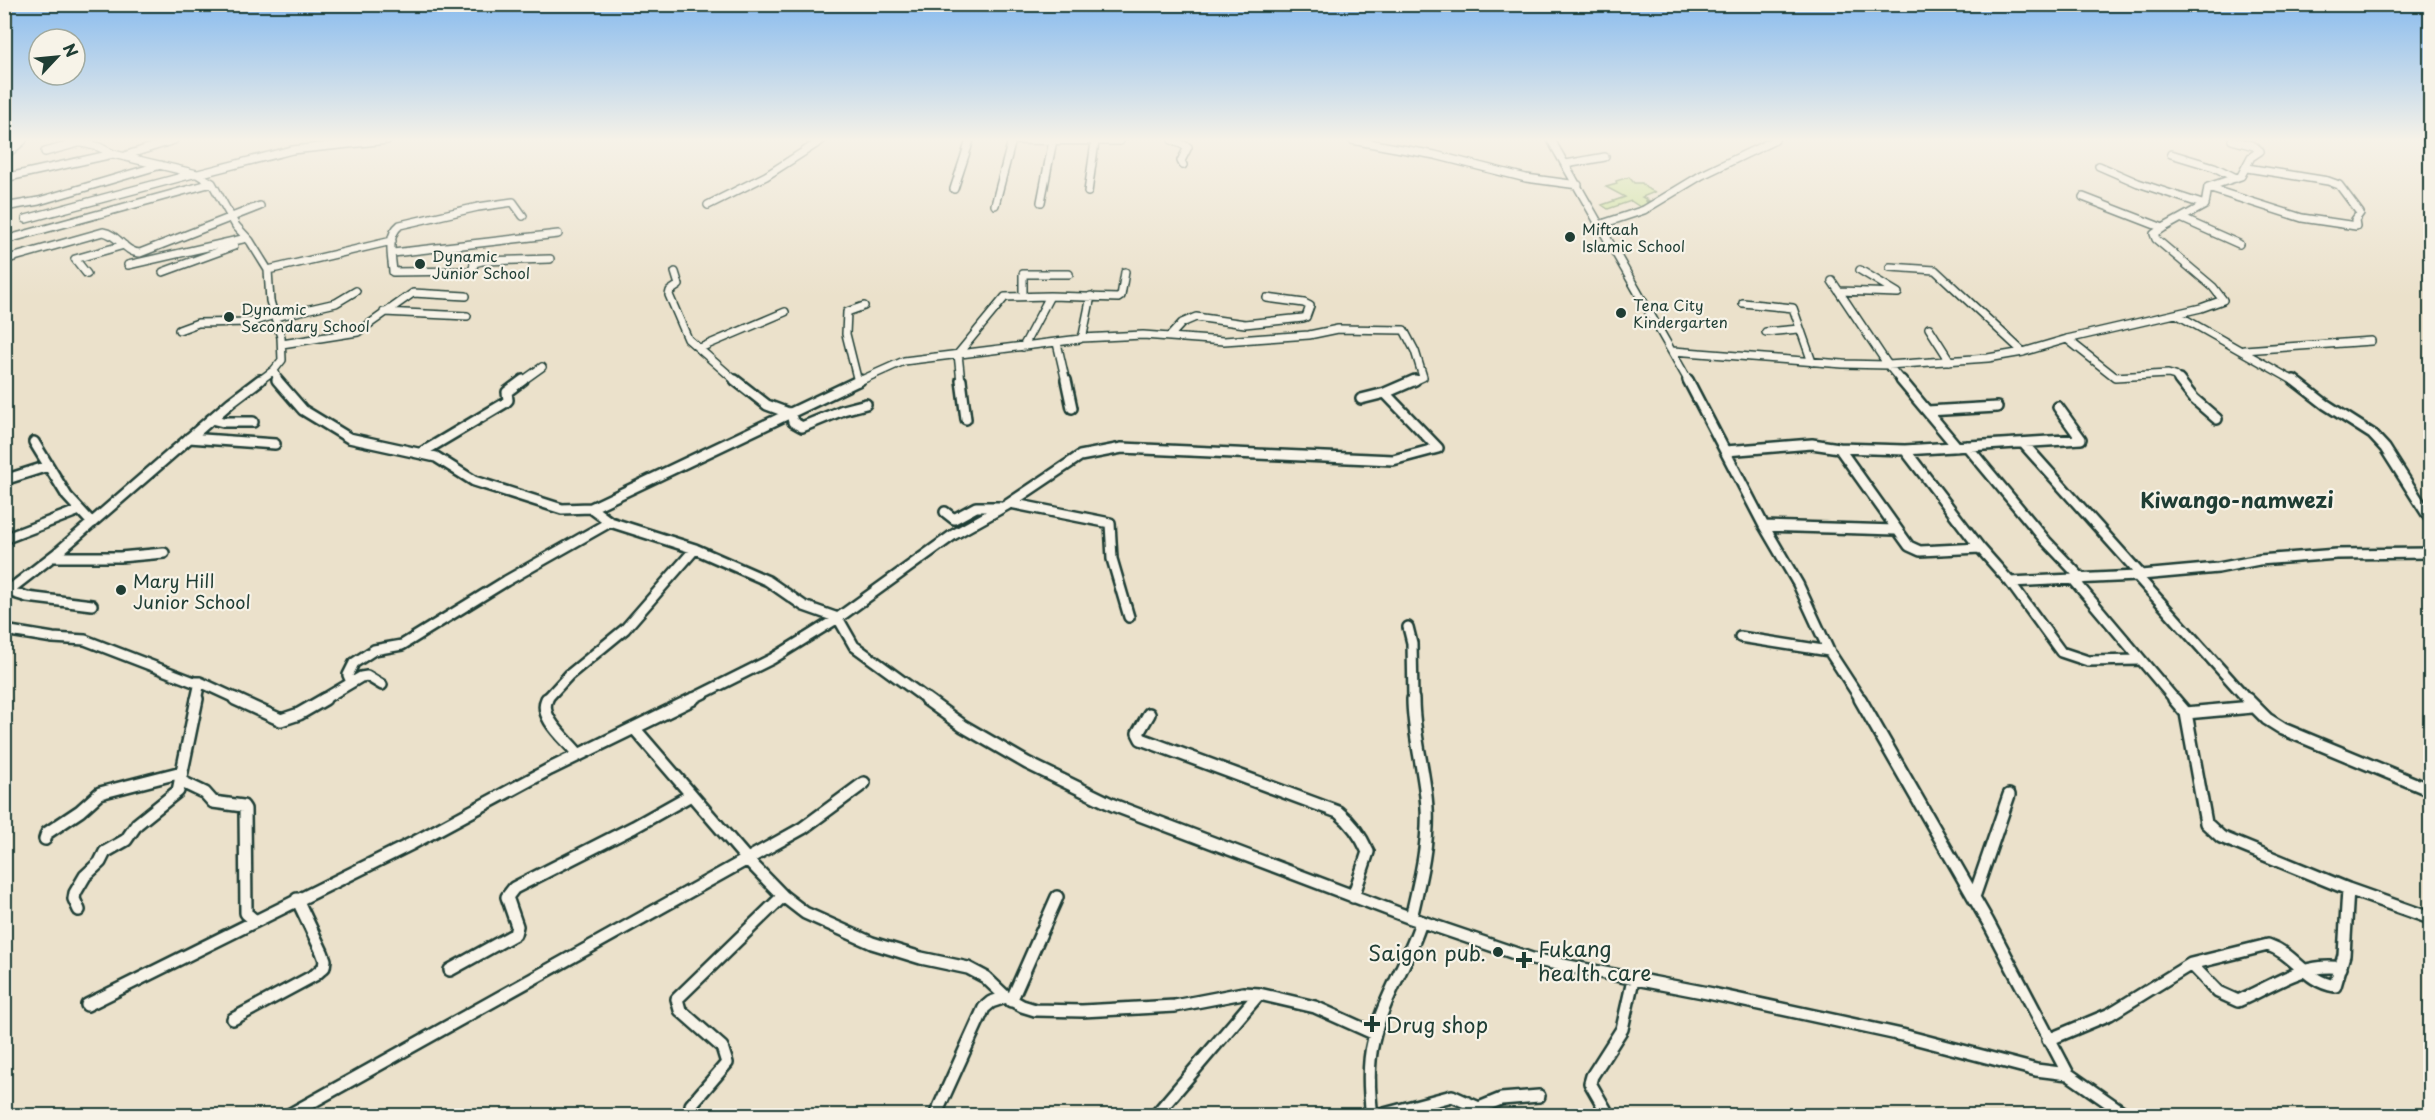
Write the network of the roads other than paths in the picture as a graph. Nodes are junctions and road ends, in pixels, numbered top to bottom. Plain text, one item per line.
1 (70, 192) edge
2 (126, 192) edge
3 (164, 192) edge
4 (179, 192) edge
5 (217, 192) edge
6 (734, 192) edge
7 (998, 192) edge
8 (1043, 192) edge
9 (1582, 192) edge
10 (1673, 192) edge
11 (2166, 192) edge
12 (2207, 192) edge
13 (2221, 192) edge
14 (2344, 192) edge
15 (64, 194) joint
16 (169, 195) junction
17 (2083, 197) dead end
18 (2113, 200) dead end
19 (1041, 202) dead end
20 (708, 205) dead end
21 (995, 205) dead end
22 (2102, 205) junction
23 (2205, 205) junction
24 (260, 206) dead end
25 (4, 207) edge
26 (231, 216) junction
27 (523, 216) dead end
28 (26, 219) dead end
29 (2183, 219) junction
30 (1599, 225) junction
31 (2163, 228) junction
32 (558, 234) dead end
33 (12, 238) dead end
34 (248, 239) junction
35 (392, 241) junction
36 (2239, 244) dead end
37 (124, 245) junction
38 (393, 253) junction
39 (550, 260) dead end
40 (4, 261) edge
41 (128, 265) dead end
42 (1890, 267) dead end
43 (268, 270) junction
44 (1860, 270) dead end
45 (163, 272) dead end
46 (675, 272) dead end
47 (1125, 272) dead end
48 (87, 274) dead end
49 (1069, 274) dead end
50 (1832, 281) dead end
51 (356, 291) dead end
52 (1839, 291) junction
53 (1023, 295) junction
54 (466, 296) dead end
55 (1050, 296) junction
56 (1091, 296) junction
57 (1267, 298) dead end
58 (1743, 303) dead end
59 (864, 306) dead end
60 (384, 312) junction
61 (785, 312) dead end
62 (2176, 314) junction
63 (275, 316) junction
64 (467, 316) dead end
65 (1929, 328) dead end
66 (1799, 329) junction
67 (180, 330) dead end
68 (1766, 332) dead end
69 (1170, 336) junction
70 (1082, 338) junction
71 (2067, 339) junction
72 (2371, 341) dead end
73 (1057, 343) junction
74 (282, 344) junction
75 (1023, 347) junction
76 (700, 348) junction
77 (2241, 350) junction
78 (1673, 351) junction
79 (2023, 352) junction
80 (958, 354) junction
81 (1950, 361) junction
82 (1812, 362) junction
83 (1888, 365) junction
84 (542, 367) dead end
85 (274, 370) junction
86 (858, 382) junction
87 (1385, 393) junction
88 (1361, 399) dead end
89 (866, 404) dead end
90 (1996, 407) dead end
91 (2058, 407) dead end
92 (1072, 408) dead end
93 (1927, 411) junction
94 (791, 414) junction
95 (211, 419) junction
96 (966, 419) dead end
97 (2217, 419) dead end
98 (254, 422) dead end
99 (189, 438) junction
100 (34, 442) dead end
101 (2023, 443) junction
102 (275, 444) dead end
103 (1967, 446) junction
104 (1957, 447) junction
105 (1839, 448) junction
106 (1905, 450) junction
107 (1726, 451) junction
108 (421, 453) junction
109 (48, 466) junction
110 (4, 480) edge
111 (1006, 505) junction
112 (591, 508) junction
113 (77, 511) junction
114 (945, 512) dead end
115 (2430, 519) edge
116 (92, 522) junction
117 (610, 522) junction
118 (1764, 526) junction
119 (1896, 530) junction
120 (4, 539) edge
121 (1980, 548) junction
122 (695, 549) junction
123 (164, 553) dead end
124 (2430, 553) edge
125 (52, 556) junction
126 (2139, 576) junction
127 (2078, 579) junction
128 (2010, 582) junction
129 (6, 593) edge
130 (92, 605) dead end
131 (1129, 617) dead end
132 (838, 618) junction
133 (1408, 627) dead end
134 (4, 630) edge
135 (1740, 637) dead end
136 (1829, 651) junction
137 (2139, 660) junction
138 (200, 682) junction
139 (351, 682) junction
140 (382, 685) dead end
141 (2252, 707) junction
142 (2186, 713) junction
143 (1149, 714) dead end
144 (634, 728) junction
145 (577, 753) junction
146 (181, 777) junction
147 (864, 783) dead end
148 (2430, 790) edge
149 (692, 795) junction
150 (2009, 795) dead end
151 (45, 839) dead end
152 (746, 858) junction
153 (2348, 889) junction
154 (783, 896) junction
155 (1057, 897) dead end
156 (1353, 897) junction
157 (1974, 897) junction
158 (297, 899) junction
159 (79, 910) dead end
160 (2430, 918) edge
161 (254, 920) junction
162 (1416, 920) junction
163 (2191, 964) junction
164 (2341, 968) junction
165 (450, 970) dead end
166 (2303, 970) junction
167 (1633, 980) junction
168 (1260, 994) junction
169 (1009, 999) junction
170 (87, 1005) dead end
171 (232, 1019) dead end
172 (1375, 1034) junction
173 (2048, 1040) junction
174 (2068, 1074) junction
175 (1539, 1096) dead end
176 (691, 1105) dead end
177 (287, 1116) edge
178 (935, 1116) edge
179 (1155, 1116) edge
180 (1372, 1116) edge
181 (1377, 1116) edge
182 (1609, 1116) edge
183 (2128, 1116) edge

1 - 15 street
2 - 28 street
3 - 16 street
4 - 16 street
5 - 26 street
6 - 20 street
7 - 21 street
8 - 19 street
9 - 30 street
10 - 30 street
11 - 23 street
12 - 23 street
13 - 14 street
15 - 25 street
16 - 33 street
17 - 22 street
18 - 22 street
22 - 31 street
23 - 29 street
24 - 26 street
26 - 34 street
26 - 37 street
27 - 35 street
29 - 31 street
29 - 36 street
30 - 78 street
31 - 62 street
32 - 38 street
34 - 41 street
34 - 43 street
34 - 45 street
35 - 38 street
35 - 43 street
37 - 40 street
37 - 48 street
38 - 39 street
42 - 79 street
43 - 63 street
44 - 52 street
46 - 76 street
47 - 56 street
49 - 53 street
50 - 52 street
51 - 63 street
52 - 83 street
53 - 55 street
53 - 80 street
54 - 60 street
55 - 56 street
55 - 75 street
56 - 70 street
57 - 69 street
58 - 66 street
59 - 86 street
60 - 64 street
60 - 74 street
61 - 76 street
62 - 71 street
62 - 77 street
63 - 67 street
63 - 74 street
65 - 81 street
66 - 68 street
66 - 82 street
69 - 70 street
69 - 87 street
70 - 73 street
71 - 79 street
71 - 97 street
72 - 77 street
73 - 75 street
73 - 92 street
74 - 85 street
75 - 80 street
76 - 94 street
77 - 115 street
78 - 82 street
78 - 107 street
79 - 81 street
80 - 86 street
80 - 96 street
81 - 83 street
82 - 83 street
83 - 93 street
84 - 108 street
85 - 95 street
85 - 108 street
86 - 94 street
87 - 88 street
87 - 111 street
89 - 94 street
90 - 93 street
91 - 101 street
93 - 104 street
94 - 112 street
95 - 98 street
95 - 99 street
99 - 102 street
99 - 116 street
100 - 109 street
101 - 103 street
101 - 126 street
103 - 104 street
103 - 127 street
104 - 106 street
105 - 106 street
105 - 107 street
105 - 119 street
106 - 121 street
107 - 118 street
108 - 112 street
109 - 110 street
109 - 113 street
111 - 114 street
111 - 131 street
111 - 132 street
112 - 117 street
113 - 116 street
113 - 120 street
116 - 125 street
117 - 122 street
117 - 139 street
118 - 119 street
118 - 136 street
119 - 121 street
121 - 128 street
122 - 132 street
122 - 145 street
123 - 125 street
124 - 126 street
125 - 129 street
126 - 127 street
126 - 141 street
127 - 128 street
127 - 137 street
128 - 137 street
129 - 130 street
132 - 144 street
132 - 156 street
133 - 162 street
134 - 138 street
135 - 136 street
136 - 157 street
137 - 142 street
138 - 139 street
138 - 146 street
139 - 140 street
141 - 142 street
141 - 148 street
142 - 153 street
143 - 156 street
144 - 145 street
144 - 149 street
145 - 158 street
146 - 151 street
146 - 159 street
146 - 161 street
147 - 152 street
149 - 152 street
149 - 165 street
150 - 157 street
152 - 154 street
152 - 177 street
153 - 160 street
153 - 164 street
154 - 169 street
154 - 176 street
155 - 169 street
156 - 162 street
157 - 173 street
158 - 161 street
158 - 171 street
161 - 170 street
162 - 167 street
162 - 172 street
163 - 166 street
163 - 166 street
163 - 173 street
164 - 166 street
164 - 166 street
167 - 174 street
167 - 182 street
168 - 169 street
168 - 172 street
168 - 179 street
169 - 178 street
172 - 180 street
173 - 174 street
174 - 183 street
175 - 181 street

